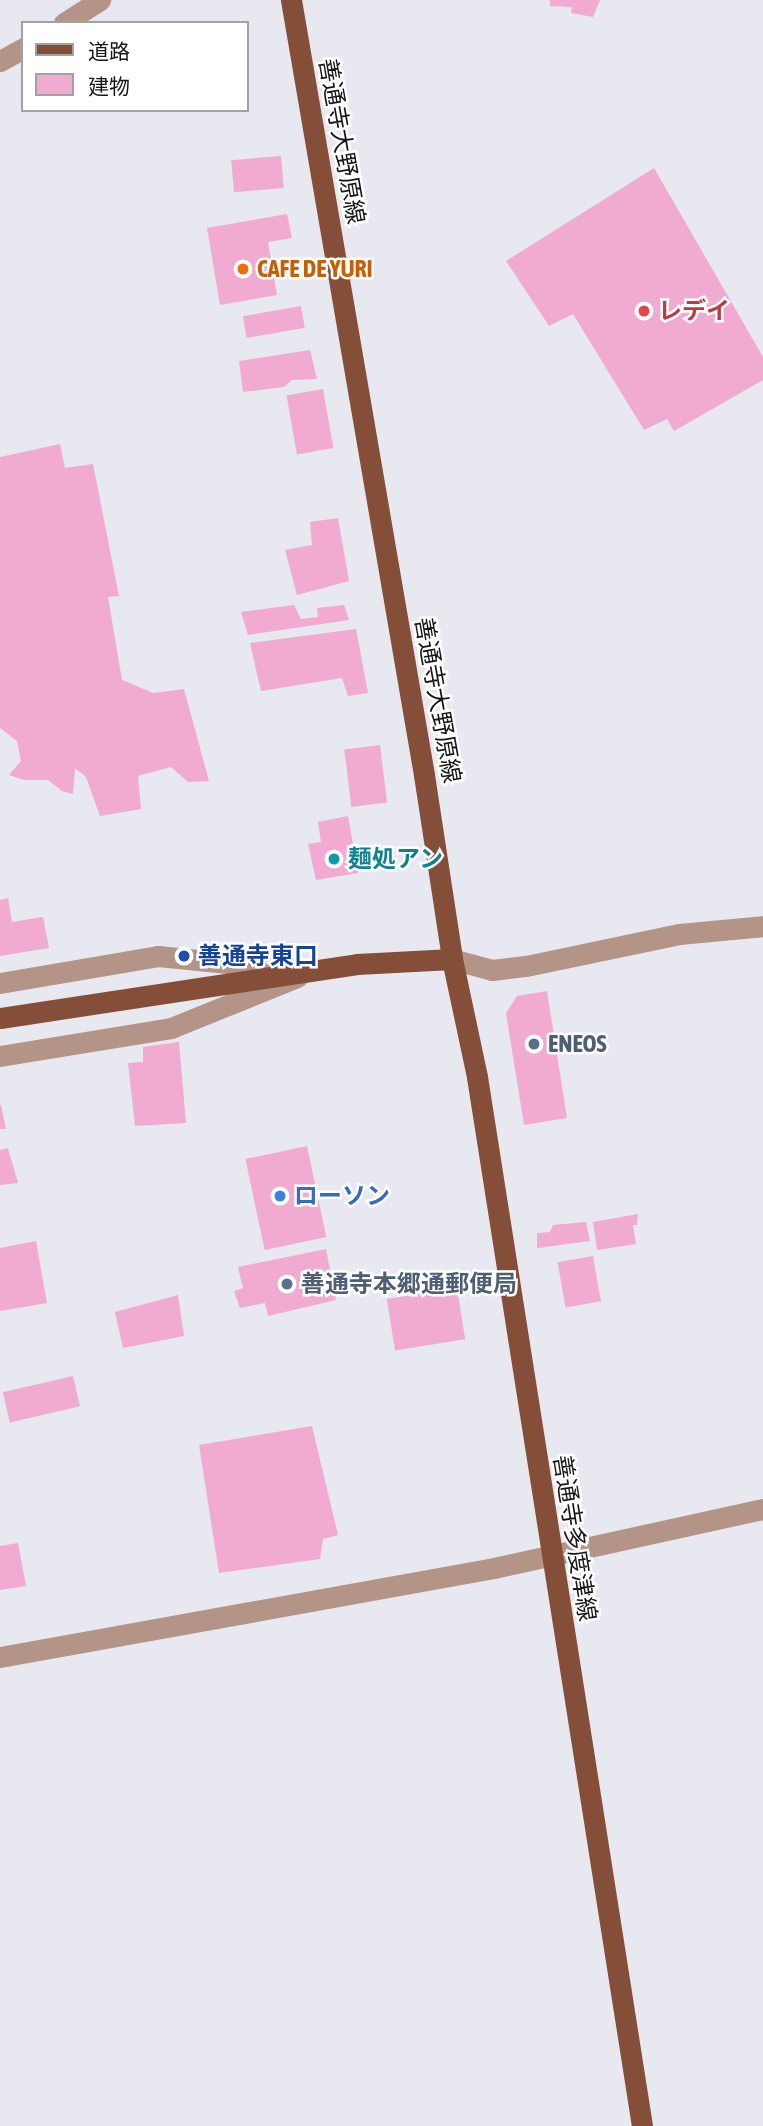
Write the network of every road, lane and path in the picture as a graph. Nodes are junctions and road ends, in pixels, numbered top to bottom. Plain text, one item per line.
1 (100, 0) edge
2 (291, 0) edge
3 (67, 21) edge
4 (21, 49) edge
5 (0, 61) edge
6 (763, 926) edge
7 (452, 959) junction
8 (311, 971) junction
9 (0, 983) edge
10 (0, 1018) edge
11 (0, 1056) edge
12 (763, 1509) edge
13 (552, 1556) junction
14 (0, 1657) edge
15 (642, 2126) edge

1 - 3 street
2 - 7 main road, 善通寺大野原線
4 - 5 street
6 - 7 street
7 - 8 main road
7 - 13 main road, 善通寺多度津線
8 - 9 street
8 - 10 main road
8 - 11 street
12 - 13 street
13 - 14 street
13 - 15 main road, 善通寺多度津線

